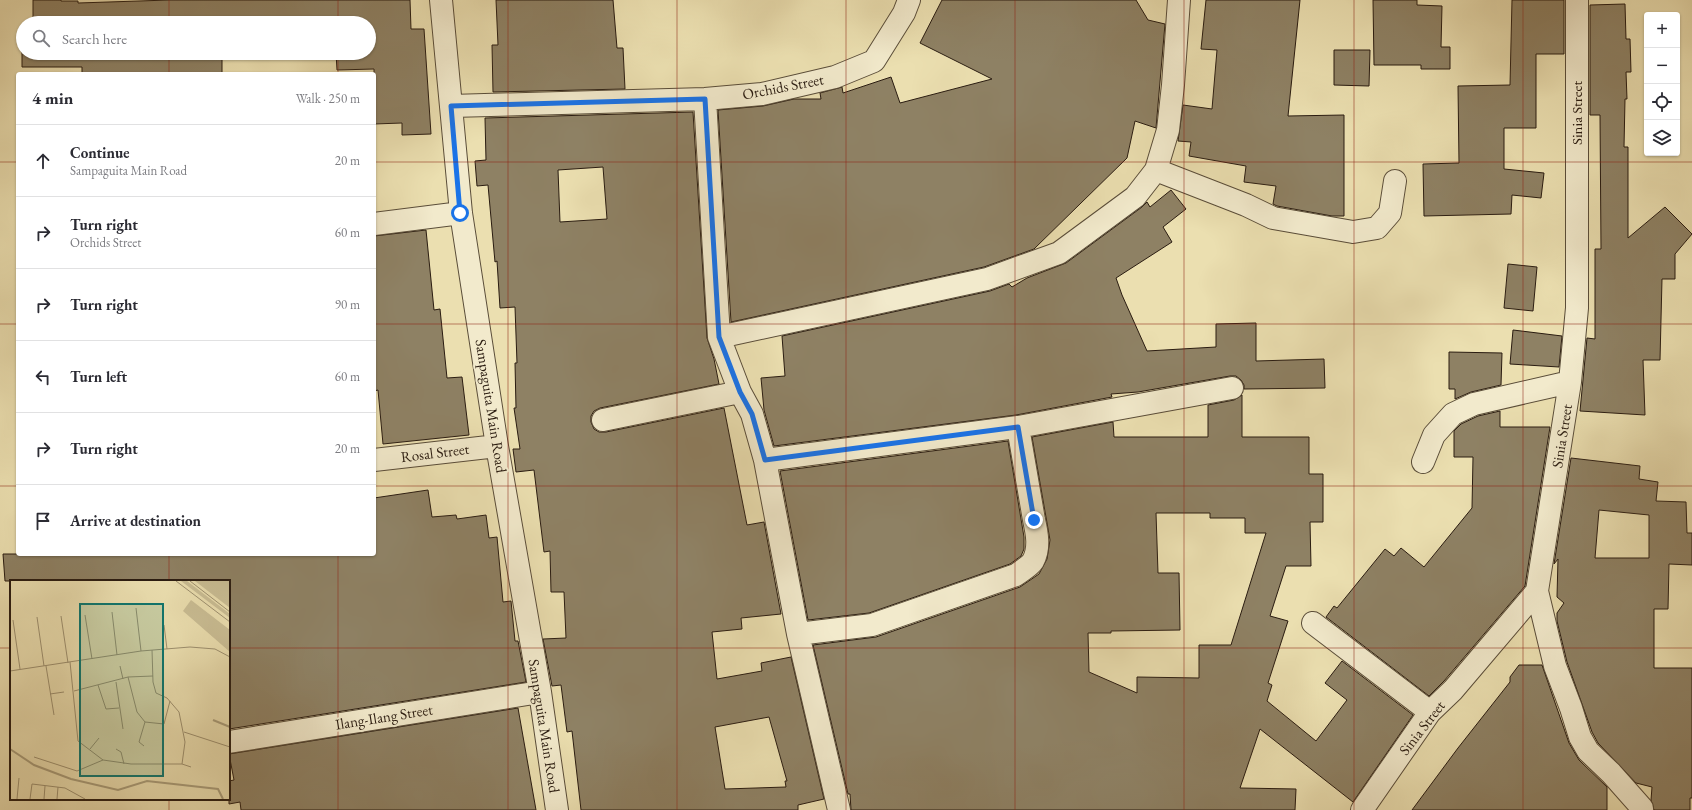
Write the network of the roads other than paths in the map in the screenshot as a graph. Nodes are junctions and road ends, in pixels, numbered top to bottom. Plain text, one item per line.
1 (441, 0) edge
2 (909, 0) edge
3 (1179, 0) edge
4 (1576, 0) edge
5 (705, 99) junction
6 (451, 106) junction
7 (1156, 170) junction
8 (1395, 181) dead end
9 (460, 213) junction
10 (376, 224) edge
11 (719, 337) junction
12 (1570, 382) junction
13 (1232, 388) dead end
14 (740, 392) junction
15 (603, 420) dead end
16 (1018, 427) junction
17 (497, 446) junction
18 (376, 460) edge
19 (765, 460) junction
20 (1423, 462) dead end
21 (1537, 591) junction
22 (1313, 623) dead end
23 (798, 634) junction
24 (540, 692) junction
25 (1430, 712) junction
26 (230, 742) edge
27 (557, 810) edge
28 (839, 810) edge
29 (1362, 810) edge
30 (1642, 810) edge

1 - 6 street, Sampaguita Main Road
2 - 5 street, Orchids Street
3 - 7 street
4 - 12 street, Sinia Street
5 - 6 street, Orchids Street
5 - 11 street
6 - 9 street, Sampaguita Main Road
7 - 8 street
7 - 11 street
9 - 10 street
9 - 17 street, Sampaguita Main Road
11 - 14 street
12 - 20 street
12 - 21 street, Sinia Street
13 - 16 street
14 - 15 street
14 - 19 street
16 - 19 street
16 - 23 street
17 - 18 street, Rosal Street
17 - 24 street, Sampaguita Main Road
19 - 23 street
21 - 25 street, Sinia Street
21 - 30 street
22 - 25 street
23 - 28 street
24 - 26 street, Ilang-Ilang Street
24 - 27 street, Sampaguita Main Road
25 - 29 street, Sinia Street

